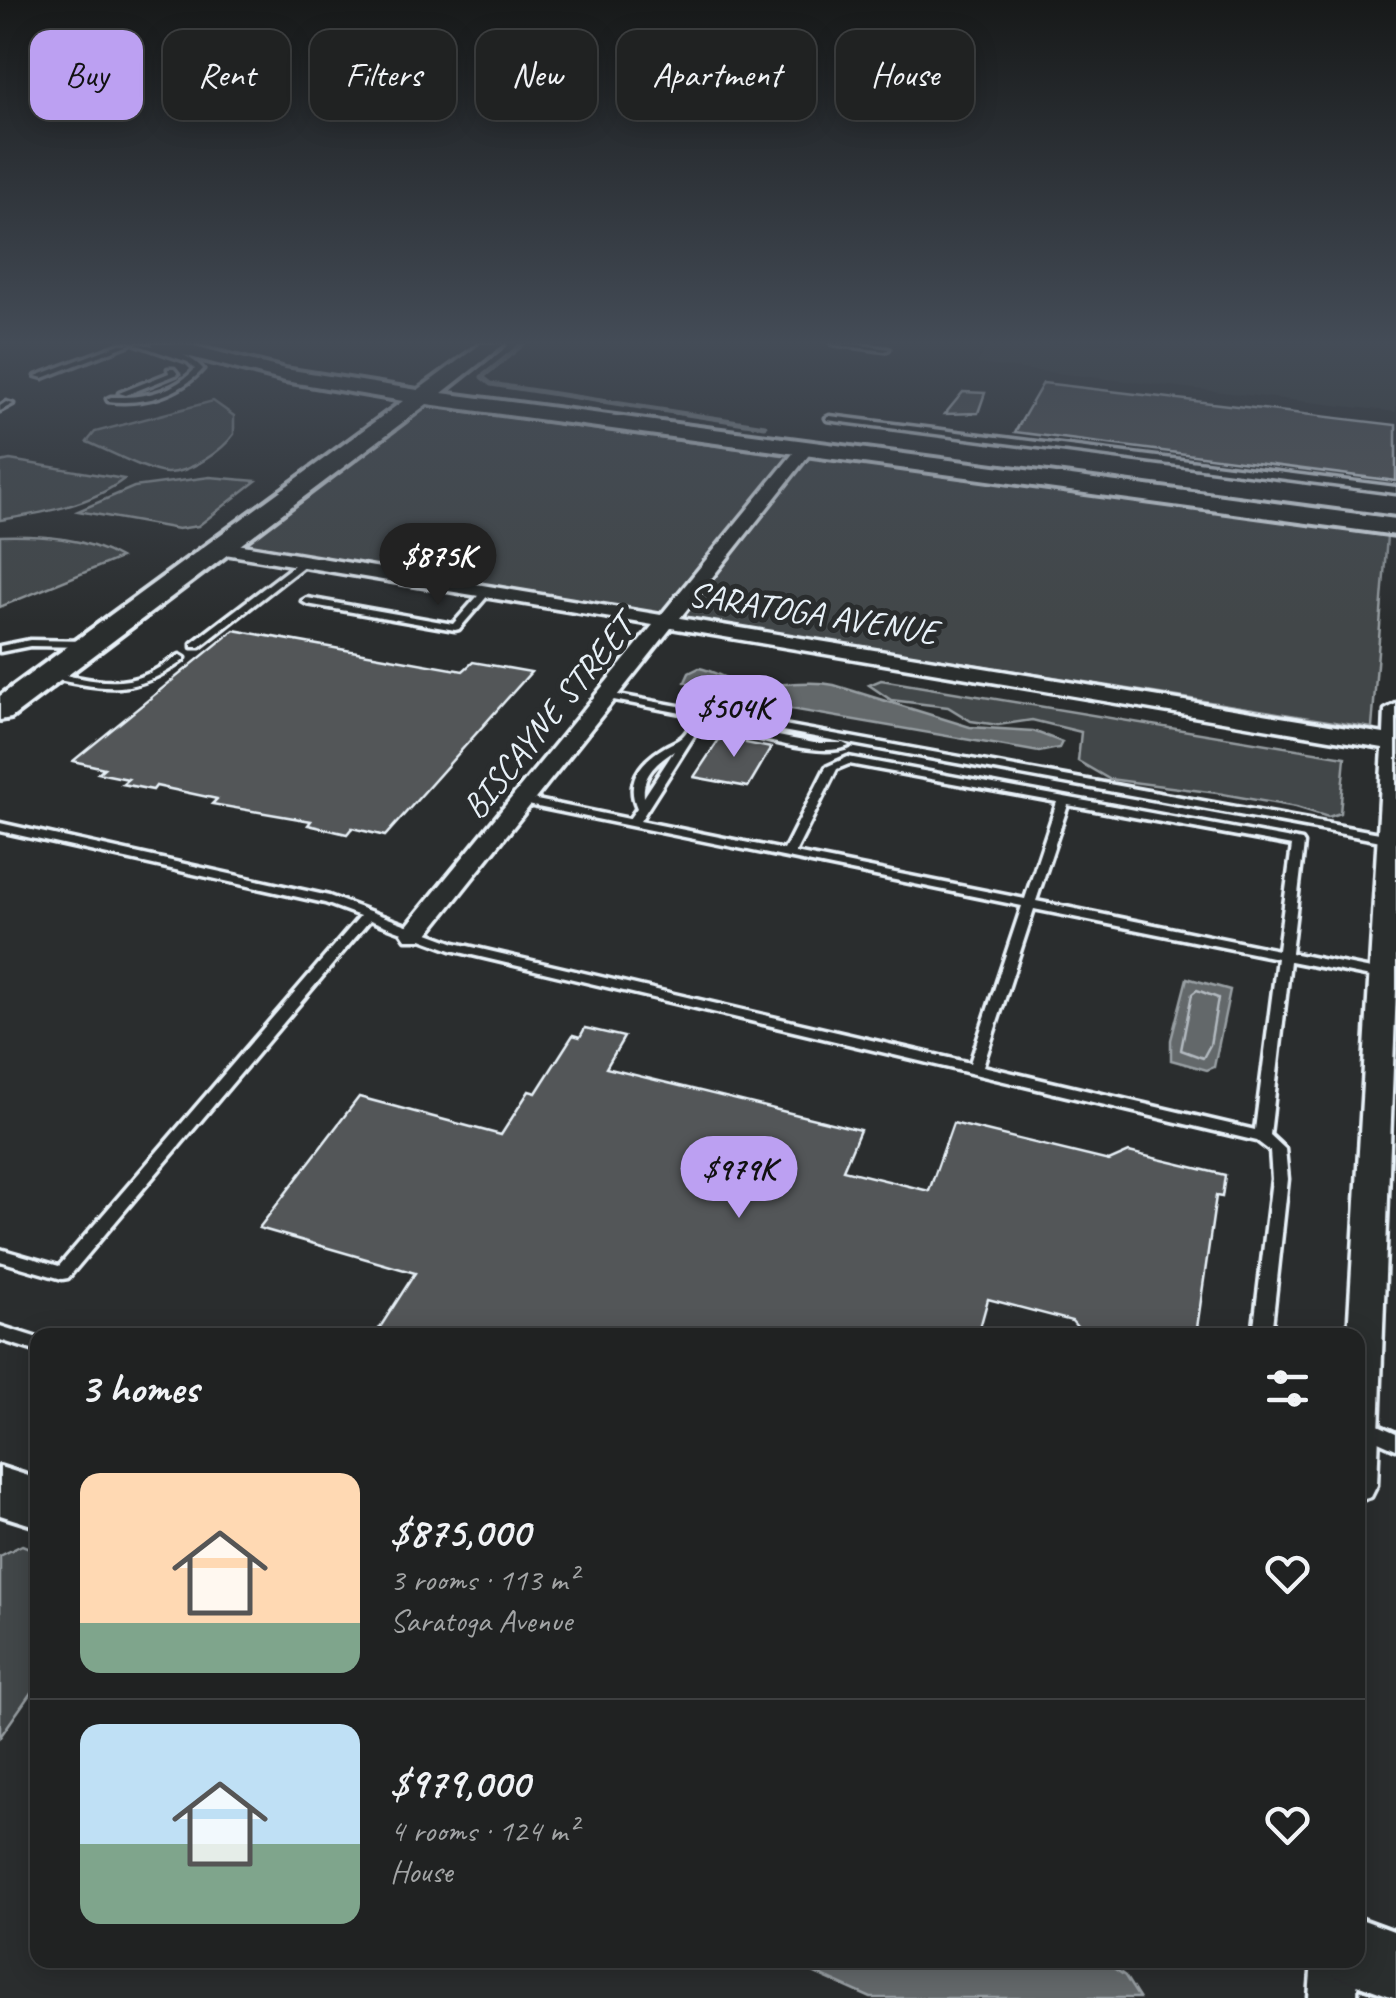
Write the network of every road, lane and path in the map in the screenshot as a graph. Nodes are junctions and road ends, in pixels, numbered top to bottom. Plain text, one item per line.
1 (367, 437) edge
2 (727, 437) edge
3 (981, 437) edge
4 (806, 448) junction
5 (1396, 490) edge
6 (1396, 527) edge
7 (219, 547) junction
8 (305, 561) junction
9 (487, 592) junction
10 (307, 601) dead end
11 (666, 621) junction
12 (89, 644) junction
13 (196, 645) dead end
14 (0, 649) edge
15 (180, 658) dead end
16 (48, 674) junction
17 (607, 696) junction
18 (1396, 710) edge
19 (0, 711) edge
20 (700, 719) junction
21 (727, 730) dead end
22 (752, 734) dead end
23 (1395, 743) edge
24 (932, 755) junction
25 (955, 780) joint
26 (1063, 800) junction
27 (522, 801) junction
28 (632, 824) junction
29 (0, 827) edge
30 (1392, 839) junction
31 (788, 855) junction
32 (1028, 904) junction
33 (366, 917) junction
34 (415, 933) junction
35 (1284, 956) junction
36 (1389, 977) edge
37 (976, 1069) junction
38 (1262, 1136) junction
39 (1384, 1164) edge
40 (0, 1255) edge
41 (1263, 1328) edge
42 (0, 1333) edge
43 (30, 1342) edge
44 (1365, 1354) edge
45 (1365, 1427) edge
46 (1396, 1441) edge
47 (0, 1490) edge
48 (30, 1500) edge
49 (1365, 1955) edge
50 (1396, 1966) edge
51 (1335, 1968) edge
52 (1333, 1998) edge

1 - 7 main road
2 - 4 main road
3 - 5 lane
4 - 6 main road
4 - 11 street, BISCAYNE STREET
7 - 8 street, SARATOGA AVENUE
7 - 12 main road
8 - 9 street, SARATOGA AVENUE
8 - 13 lane
9 - 10 lane
9 - 11 street, SARATOGA AVENUE
11 - 17 street, BISCAYNE STREET
11 - 23 street, SARATOGA AVENUE
12 - 14 lane
12 - 16 main road
15 - 16 lane
16 - 19 main road
17 - 20 lane
17 - 27 street, BISCAYNE STREET
18 - 23 street
20 - 21 lane
20 - 24 lane
20 - 28 lane
22 - 24 lane
23 - 30 street
24 - 30 lane
25 - 26 lane
25 - 31 lane
26 - 32 lane
26 - 35 lane
27 - 28 lane
27 - 34 street, BISCAYNE STREET
28 - 31 lane
29 - 33 lane
30 - 36 street
31 - 32 lane
32 - 35 lane
32 - 37 lane
33 - 34 lane
33 - 40 lane
34 - 37 lane
35 - 36 lane
35 - 38 lane
36 - 39 street
37 - 38 lane
38 - 41 lane
39 - 44 street
42 - 43 lane
45 - 46 lane
47 - 48 main road
49 - 50 main road
51 - 52 street

